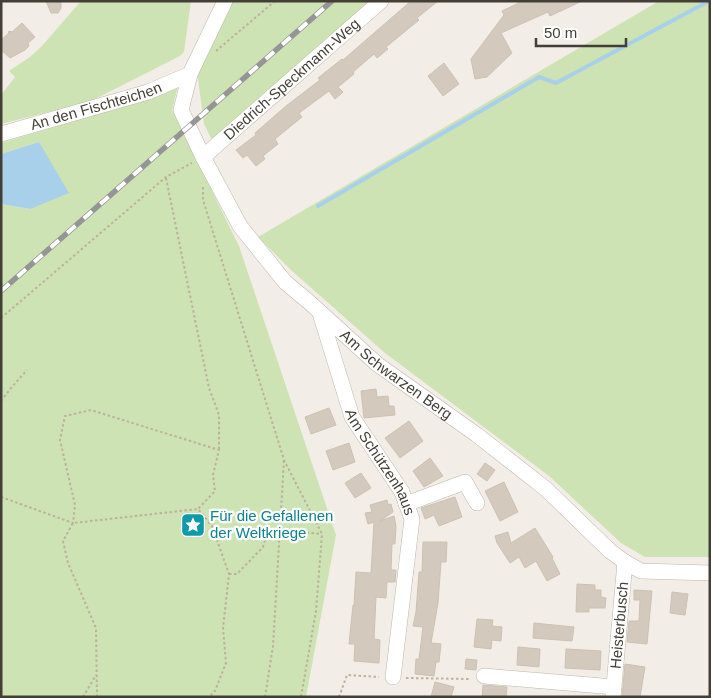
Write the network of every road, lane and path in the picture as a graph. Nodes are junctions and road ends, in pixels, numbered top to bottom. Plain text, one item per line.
1 (225, 1) edge
2 (275, 1) edge
3 (381, 1) edge
4 (211, 56) dead end
5 (190, 74) junction
6 (1, 134) edge
7 (203, 157) junction
8 (166, 177) junction
9 (203, 183) dead end
10 (320, 311) junction
11 (1, 318) edge
12 (27, 370) dead end
13 (1, 401) edge
14 (219, 450) junction
15 (284, 460) junction
16 (1, 497) edge
17 (406, 504) junction
18 (477, 504) dead end
19 (198, 509) junction
20 (73, 523) junction
21 (280, 530) junction
22 (322, 534) junction
23 (625, 562) junction
24 (710, 573) edge
25 (229, 574) junction
26 (97, 673) junction
27 (484, 676) joint
28 (393, 677) junction
29 (614, 692) edge
30 (83, 697) edge
31 (97, 697) edge
32 (209, 697) edge
33 (265, 697) edge
34 (301, 697) edge
35 (340, 697) edge

1 - 5 street, Am Schwarzen Berg
2 - 4 path
3 - 7 street, Diedrich-Speckmann-Weg
5 - 6 street, An den Fischteichen
5 - 7 street, Am Schwarzen Berg
7 - 8 path
7 - 10 street, Am Schwarzen Berg
8 - 11 path
8 - 14 path
9 - 15 path
10 - 17 street, Am Schützenhaus
10 - 23 street, Am Schwarzen Berg
12 - 13 path
14 - 19 path
14 - 20 path
15 - 21 path
15 - 22 path
16 - 20 path
17 - 18 street
17 - 28 street, Am Schützenhaus
19 - 20 path
19 - 25 path
20 - 26 path
21 - 22 path
21 - 25 path
21 - 33 path
22 - 34 path
23 - 24 street, Am Schwarzen Berg
23 - 29 street, Heisterbusch
25 - 32 path
26 - 30 path
26 - 31 path
27 - 28 path
27 - 29 street, Heisterbusch
28 - 35 path

